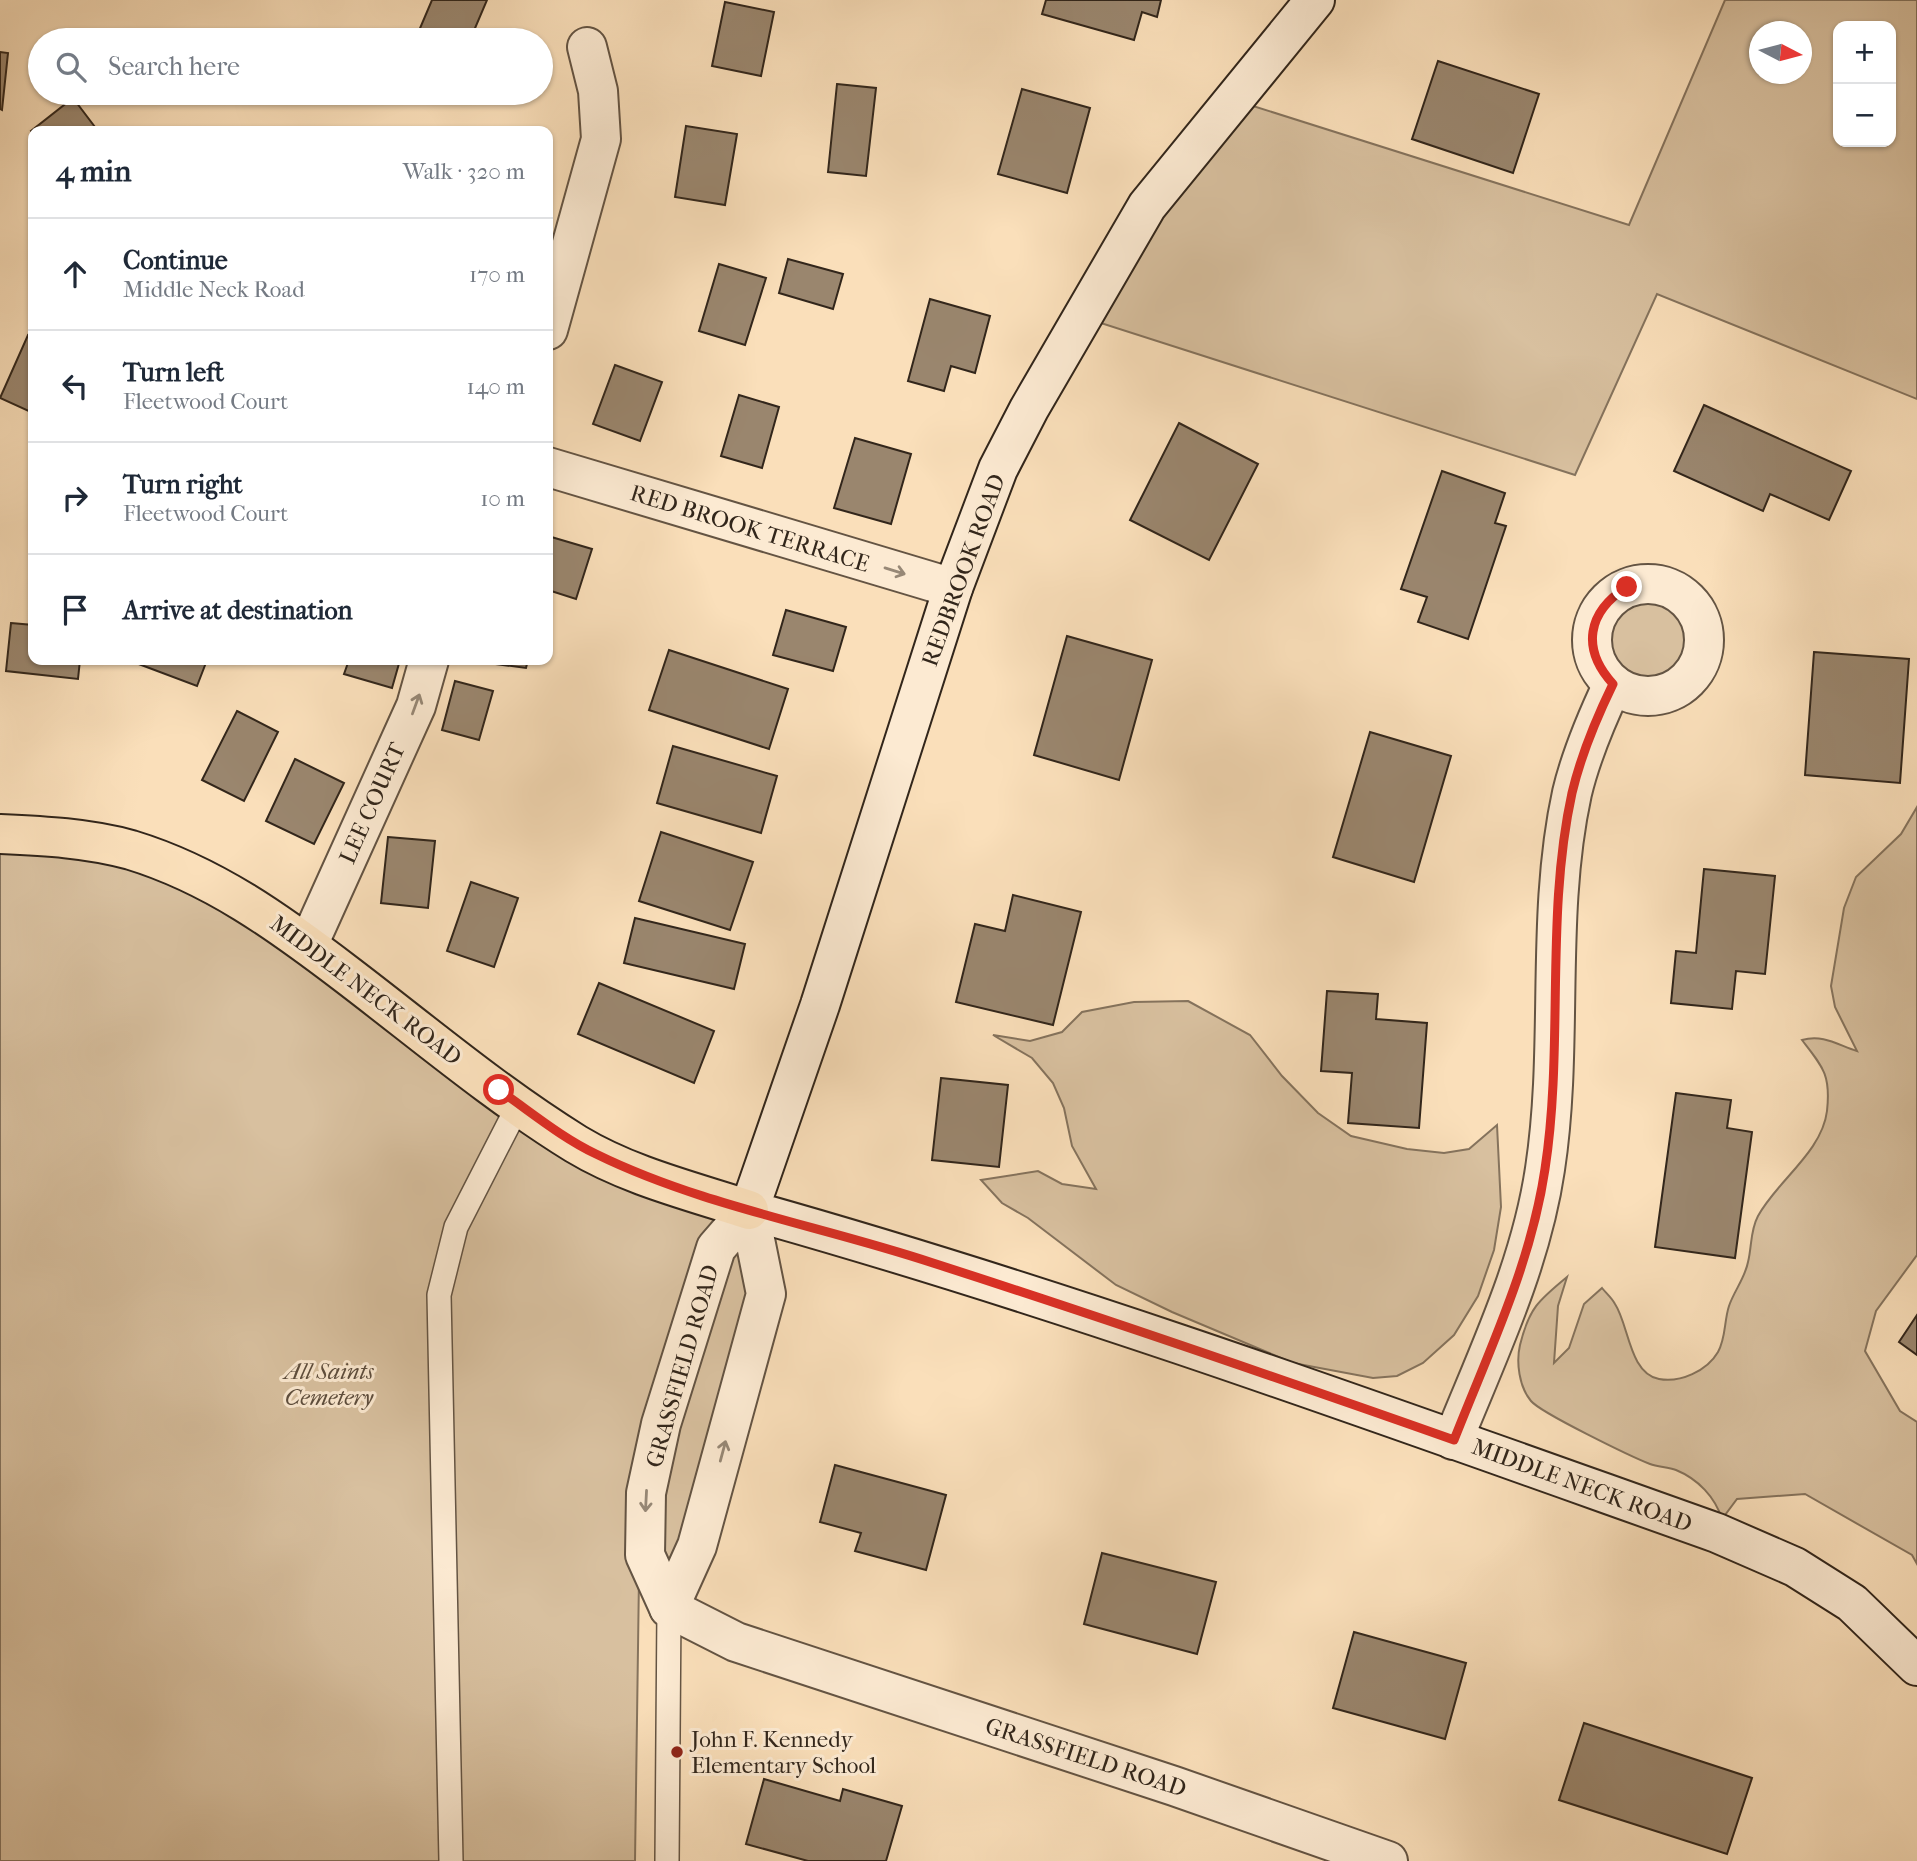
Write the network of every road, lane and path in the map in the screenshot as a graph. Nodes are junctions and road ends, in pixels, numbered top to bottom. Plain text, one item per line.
1 (1315, 0) edge
2 (587, 47) dead end
3 (553, 312) edge
4 (553, 468) edge
5 (953, 588) junction
6 (428, 665) edge
7 (1613, 684) dead end
8 (0, 834) edge
9 (308, 945) junction
10 (519, 1104) junction
11 (749, 1210) junction
12 (1454, 1440) junction
13 (668, 1608) junction
14 (1917, 1666) edge
15 (451, 1861) edge
16 (667, 1861) edge
17 (1388, 1861) edge

1 - 5 street, REDBROOK ROAD
2 - 3 street
4 -> 5 street, RED BROOK TERRACE
5 - 11 street, REDBROOK ROAD
9 -> 6 street, LEE COURT
7 - 12 street
8 - 9 main road, MIDDLE NECK ROAD
9 - 10 main road, MIDDLE NECK ROAD
10 - 11 main road, MIDDLE NECK ROAD
10 - 15 lane
11 - 12 street, MIDDLE NECK ROAD
13 -> 11 street
11 -> 13 street, GRASSFIELD ROAD
12 - 14 street, MIDDLE NECK ROAD
13 - 16 lane
13 - 17 street, GRASSFIELD ROAD

